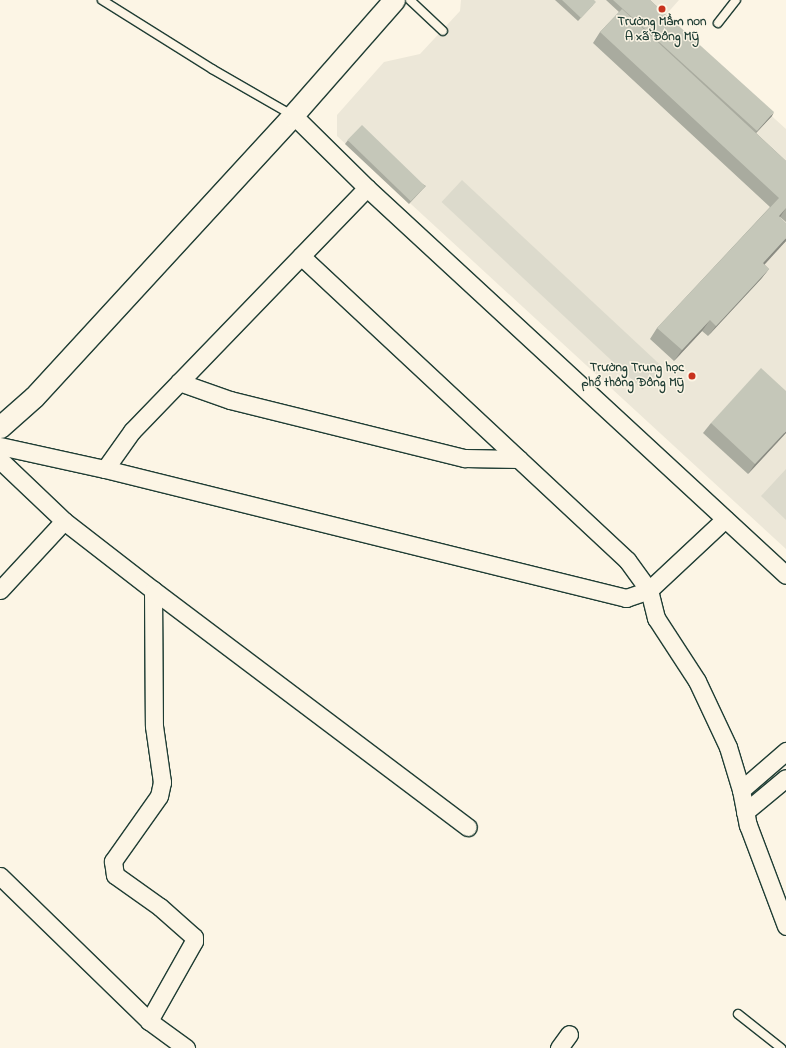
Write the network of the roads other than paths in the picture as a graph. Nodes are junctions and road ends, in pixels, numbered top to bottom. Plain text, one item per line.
1 (102, 0) edge
2 (394, 0) edge
3 (410, 0) edge
4 (736, 0) edge
5 (718, 23) dead end
6 (442, 31) dead end
7 (293, 115) junction
8 (367, 188) junction
9 (301, 256) junction
10 (179, 382) junction
11 (0, 427) edge
12 (0, 446) edge
13 (519, 459) junction
14 (0, 460) edge
15 (105, 469) junction
16 (725, 519) junction
17 (64, 521) junction
18 (786, 575) edge
19 (0, 590) edge
20 (153, 590) junction
21 (648, 590) junction
22 (786, 751) edge
23 (786, 778) edge
24 (741, 790) junction
25 (746, 812) junction
26 (468, 827) dead end
27 (0, 876) edge
28 (786, 926) edge
29 (738, 1014) dead end
30 (149, 1021) junction
31 (569, 1034) dead end
32 (186, 1048) edge
33 (559, 1048) edge
34 (781, 1048) edge

1 - 7 lane
2 - 7 street
3 - 6 lane
4 - 5 lane
7 - 8 street
7 - 11 street
8 - 9 street
8 - 16 street
9 - 10 street
9 - 13 street
10 - 13 street
10 - 15 street
12 - 15 street
13 - 21 street
14 - 17 street
15 - 21 street
16 - 18 street
16 - 21 street
17 - 19 street
17 - 20 street
20 - 26 street
20 - 30 street
21 - 24 street
22 - 24 street
23 - 25 street
24 - 25 street
25 - 28 street
27 - 30 street
29 - 34 lane
30 - 32 street
31 - 33 street

